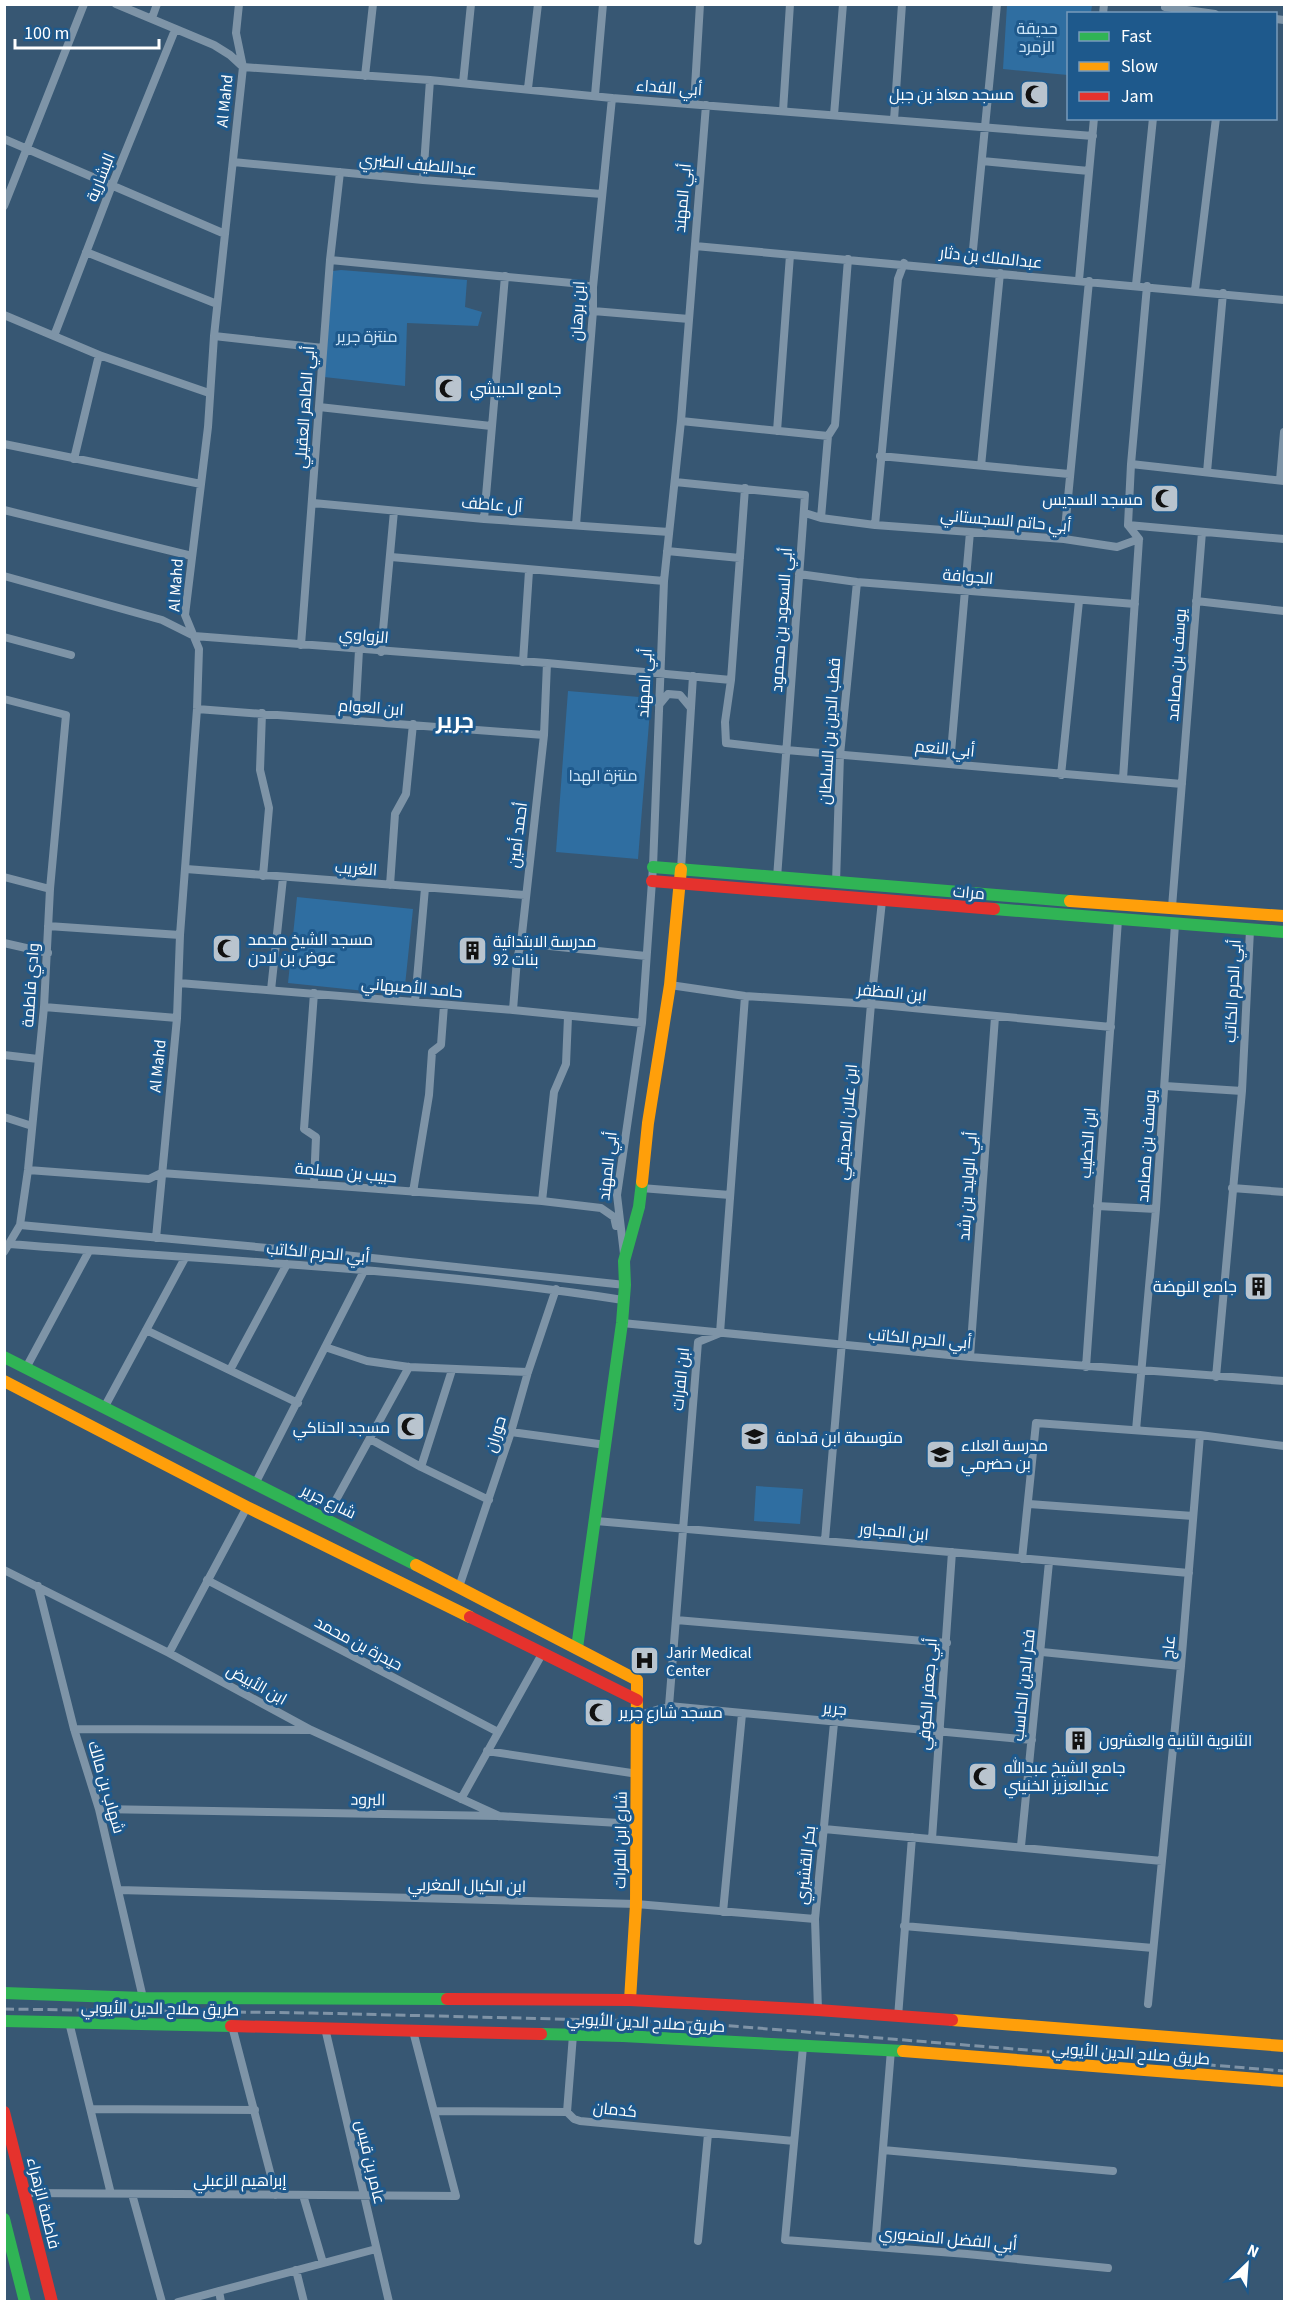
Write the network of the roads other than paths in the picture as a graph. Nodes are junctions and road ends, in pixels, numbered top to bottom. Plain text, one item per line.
1 (84, 4) edge
2 (116, 4) edge
3 (157, 4) edge
4 (239, 4) edge
5 (373, 4) edge
6 (471, 4) edge
7 (538, 4) edge
8 (603, 4) edge
9 (700, 4) edge
10 (790, 4) edge
11 (843, 4) edge
12 (902, 4) edge
13 (997, 4) edge
14 (1165, 8) edge
15 (1198, 12) edge
16 (152, 18) junction
17 (176, 30) junction
18 (243, 67) junction
19 (365, 76) junction
20 (430, 80) junction
21 (463, 83) junction
22 (528, 88) junction
23 (595, 94) junction
24 (612, 98) junction
25 (694, 104) junction
26 (706, 105) junction
27 (783, 111) junction
28 (834, 115) junction
29 (894, 120) junction
30 (1094, 120) edge
31 (1153, 120) edge
32 (1216, 120) edge
33 (985, 127) junction
34 (1093, 136) junction
35 (4, 139) edge
36 (28, 149) junction
37 (982, 161) junction
38 (233, 162) junction
39 (1089, 171) junction
40 (340, 172) junction
41 (423, 180) junction
42 (112, 185) junction
43 (602, 194) junction
44 (4, 206) edge
45 (225, 234) junction
46 (694, 246) junction
47 (86, 252) junction
48 (790, 255) junction
49 (848, 259) junction
50 (330, 260) junction
51 (904, 263) junction
52 (971, 270) junction
53 (1000, 273) junction
54 (505, 276) junction
55 (1079, 280) junction
56 (1089, 281) junction
57 (1136, 285) junction
58 (593, 286) junction
59 (1147, 286) junction
60 (1196, 290) junction
61 (1223, 293) junction
62 (1284, 300) edge
63 (217, 304) junction
64 (593, 311) junction
65 (4, 315) edge
66 (688, 319) junction
67 (54, 336) junction
68 (214, 336) junction
69 (323, 348) junction
70 (99, 355) junction
71 (209, 393) junction
72 (319, 407) junction
73 (681, 421) junction
74 (491, 426) junction
75 (777, 431) junction
76 (1284, 432) edge
77 (828, 436) junction
78 (4, 444) edge
79 (880, 456) junction
80 (74, 459) junction
81 (1131, 464) junction
82 (981, 466) junction
83 (1207, 472) junction
84 (1069, 474) junction
85 (1282, 481) edge
86 (675, 482) junction
87 (201, 484) junction
88 (745, 488) junction
89 (313, 503) junction
90 (4, 510) edge
91 (394, 512) junction
92 (805, 513) junction
93 (821, 518) junction
94 (484, 519) junction
95 (576, 525) junction
96 (875, 525) junction
97 (1128, 525) junction
98 (669, 532) junction
99 (970, 532) junction
100 (1202, 532) junction
101 (1064, 539) junction
102 (1139, 539) junction
103 (1284, 539) edge
104 (667, 551) junction
105 (192, 556) junction
106 (391, 557) junction
107 (740, 558) junction
108 (529, 571) junction
109 (799, 574) junction
110 (4, 576) edge
111 (664, 581) junction
112 (857, 582) junction
113 (966, 591) junction
114 (1079, 601) junction
115 (1196, 602) junction
116 (1136, 604) junction
117 (1284, 610) edge
118 (194, 636) junction
119 (4, 637) edge
120 (301, 645) junction
121 (359, 650) junction
122 (381, 652) junction
123 (71, 655) dead end
124 (524, 662) junction
125 (548, 663) junction
126 (662, 674) junction
127 (693, 676) junction
128 (731, 680) junction
129 (4, 699) edge
130 (659, 705) junction
131 (690, 707) junction
132 (197, 709) junction
133 (262, 713) junction
134 (355, 721) junction
135 (413, 724) junction
136 (544, 735) junction
137 (786, 750) junction
138 (840, 755) junction
139 (950, 764) junction
140 (1061, 775) junction
141 (1123, 779) junction
142 (1182, 784) junction
143 (653, 867) junction
144 (186, 869) junction
145 (681, 869) junction
146 (714, 872) junction
147 (263, 876) junction
148 (4, 877) edge
149 (283, 878) junction
150 (777, 878) junction
151 (652, 881) junction
152 (836, 883) junction
153 (680, 884) junction
154 (390, 885) junction
155 (714, 886) junction
156 (424, 888) junction
157 (50, 889) junction
158 (525, 895) junction
159 (882, 902) junction
160 (1172, 907) junction
161 (1284, 916) edge
162 (1118, 921) junction
163 (1175, 924) junction
164 (48, 926) junction
165 (1250, 930) junction
166 (1284, 932) edge
167 (180, 935) junction
168 (4, 943) edge
169 (521, 943) junction
170 (48, 954) junction
171 (646, 956) junction
172 (179, 983) junction
173 (670, 985) junction
174 (271, 990) junction
175 (314, 993) junction
176 (745, 996) junction
177 (415, 1002) junction
178 (871, 1004) junction
179 (444, 1005) junction
180 (45, 1007) junction
181 (513, 1010) junction
182 (568, 1017) junction
183 (995, 1017) junction
184 (177, 1018) junction
185 (642, 1023) junction
186 (1111, 1027) junction
187 (4, 1055) edge
188 (38, 1059) junction
189 (1165, 1086) junction
190 (1242, 1091) junction
191 (4, 1117) edge
192 (32, 1126) junction
193 (28, 1170) junction
194 (161, 1173) junction
195 (314, 1183) junction
196 (641, 1188) junction
197 (1232, 1188) junction
198 (413, 1192) junction
199 (1284, 1192) edge
200 (730, 1195) junction
201 (542, 1201) junction
202 (1097, 1206) junction
203 (1156, 1209) junction
204 (20, 1226) junction
205 (156, 1238) junction
206 (7, 1248) edge
207 (89, 1251) junction
208 (185, 1258) junction
209 (624, 1261) junction
210 (286, 1264) junction
211 (364, 1271) junction
212 (625, 1285) junction
213 (556, 1289) junction
214 (623, 1300) junction
215 (622, 1323) junction
216 (146, 1330) junction
217 (720, 1333) junction
218 (842, 1345) junction
219 (326, 1347) junction
220 (4, 1357) edge
221 (970, 1357) junction
222 (409, 1367) junction
223 (1086, 1367) junction
224 (26, 1368) junction
225 (230, 1370) junction
226 (452, 1370) junction
227 (1143, 1370) junction
228 (528, 1372) junction
229 (1216, 1377) junction
230 (4, 1381) edge
231 (1284, 1381) edge
232 (298, 1403) junction
233 (104, 1408) junction
234 (1136, 1430) junction
235 (512, 1432) junction
236 (1200, 1436) junction
237 (370, 1439) junction
238 (606, 1445) junction
239 (1284, 1446) edge
240 (421, 1467) junction
241 (255, 1485) junction
242 (489, 1500) junction
243 (1029, 1504) junction
244 (247, 1507) junction
245 (1193, 1516) junction
246 (326, 1518) junction
247 (596, 1521) junction
248 (683, 1527) junction
249 (825, 1540) junction
250 (952, 1552) junction
251 (1022, 1559) junction
252 (1049, 1562) junction
253 (4, 1570) edge
254 (1189, 1574) junction
255 (207, 1580) junction
256 (38, 1586) junction
257 (459, 1587) junction
258 (676, 1620) junction
259 (946, 1643) junction
260 (577, 1647) junction
261 (1042, 1652) junction
262 (169, 1653) junction
263 (542, 1654) junction
264 (1181, 1666) junction
265 (637, 1680) joint
266 (637, 1700) junction
267 (669, 1706) junction
268 (741, 1714) junction
269 (637, 1716) junction
270 (834, 1723) junction
271 (74, 1729) junction
272 (311, 1730) junction
273 (939, 1731) junction
274 (498, 1732) junction
275 (1032, 1740) junction
276 (487, 1751) junction
277 (638, 1774) junction
278 (461, 1799) junction
279 (99, 1809) junction
280 (499, 1816) junction
281 (636, 1824) junction
282 (824, 1828) junction
283 (912, 1837) junction
284 (932, 1839) junction
285 (1021, 1846) junction
286 (1162, 1862) junction
287 (119, 1890) junction
288 (636, 1904) junction
289 (723, 1912) junction
290 (814, 1919) junction
291 (904, 1926) junction
292 (1152, 1948) junction
293 (4, 1993) edge
294 (143, 1998) junction
295 (630, 2000) junction
296 (1148, 2004) dead end
297 (818, 2010) junction
298 (898, 2017) junction
299 (6, 2020) edge
300 (69, 2022) junction
301 (232, 2026) junction
302 (325, 2028) junction
303 (413, 2031) junction
304 (573, 2035) junction
305 (1281, 2043) edge
306 (803, 2047) junction
307 (891, 2050) junction
308 (1284, 2081) edge
309 (91, 2109) junction
310 (255, 2110) junction
311 (435, 2111) junction
312 (4, 2112) edge
313 (567, 2112) junction
314 (708, 2134) junction
315 (794, 2141) junction
316 (883, 2150) junction
317 (1113, 2171) dead end
318 (24, 2193) junction
319 (111, 2194) junction
320 (132, 2194) junction
321 (276, 2195) junction
322 (303, 2195) junction
323 (363, 2195) junction
324 (4, 2219) edge
325 (698, 2241) dead end
326 (875, 2247) junction
327 (376, 2248) junction
328 (323, 2263) junction
329 (1108, 2268) dead end
330 (296, 2270) junction
331 (219, 2291) junction
332 (25, 2301) edge
333 (52, 2301) edge
334 (162, 2301) edge
335 (178, 2301) edge
336 (221, 2301) edge
337 (304, 2301) edge
338 (389, 2301) edge

1 - 36 street
2 - 16 street
3 - 16 street
4 - 18 street, Al Mahd
5 - 19 street
6 - 21 street
7 - 22 street
8 - 23 street
9 - 25 street
10 - 27 street
11 - 28 street
12 - 29 street
13 - 33 street
14 - 15 street
16 - 17 street
17 - 18 street
17 - 42 street, البشارية
18 - 19 street, أبي الفداء
18 - 38 street, Al Mahd
19 - 20 street, أبي الفداء
20 - 21 street, أبي الفداء
20 - 41 street
21 - 22 street, أبي الفداء
22 - 23 street, أبي الفداء
23 - 24 street, أبي الفداء
24 - 25 street, أبي الفداء
24 - 43 street, ابن برهان
25 - 26 street, أبي الفداء
26 - 27 street, أبي الفداء
26 - 46 street, أبي المهند
27 - 28 street, أبي الفداء
28 - 29 street, أبي الفداء
29 - 33 street, أبي الفداء
30 - 34 street
31 - 57 street
32 - 60 street
33 - 34 street, أبي الفداء
33 - 37 street
34 - 39 street
35 - 36 street
36 - 42 street
36 - 44 street
37 - 39 street
37 - 52 street
38 - 40 street, عبداللطيف الطبري
38 - 45 street, Al Mahd
39 - 55 street
40 - 41 street, عبداللطيف الطبري
40 - 50 street, أبي الطاهر العقيلي
41 - 43 street, عبداللطيف الطبري
42 - 45 street
42 - 47 street, البشارية
43 - 58 street, ابن برهان
45 - 63 street, Al Mahd
46 - 48 street, عبدالملك بن دثار
46 - 66 street, أبي المهند
47 - 63 street
47 - 67 street, البشارية
48 - 49 street, عبدالملك بن دثار
48 - 75 street
49 - 51 street, عبدالملك بن دثار
49 - 77 street
50 - 54 street
50 - 69 street, أبي الطاهر العقيلي
51 - 52 street, عبدالملك بن دثار
51 - 79 street
52 - 53 street, عبدالملك بن دثار
53 - 55 street, عبدالملك بن دثار
53 - 82 street
54 - 58 street
54 - 74 street
55 - 56 street, عبدالملك بن دثار
56 - 57 street, عبدالملك بن دثار
56 - 84 street
57 - 59 street, عبدالملك بن دثار
58 - 64 street, ابن برهان
59 - 60 street, عبدالملك بن دثار
59 - 81 street
60 - 61 street, عبدالملك بن دثار
61 - 62 street, عبدالملك بن دثار
61 - 83 street
63 - 68 street, Al Mahd
64 - 66 street
64 - 95 street, ابن برهان
65 - 67 street
66 - 73 street, أبي المهند
67 - 70 street
68 - 69 street
68 - 71 street, Al Mahd
69 - 72 street, أبي الطاهر العقيلي
70 - 71 street
70 - 80 street
71 - 87 street, Al Mahd
72 - 74 street
72 - 89 street, أبي الطاهر العقيلي
73 - 75 street
73 - 86 street, أبي المهند
74 - 94 street
75 - 77 street
76 - 85 street
77 - 93 street
78 - 80 street
79 - 82 street
79 - 96 street
80 - 87 street
81 - 83 street
81 - 97 street
82 - 84 street
83 - 85 street
84 - 101 street
86 - 88 street
86 - 98 street, أبي المهند
87 - 105 street, Al Mahd
88 - 92 street
88 - 107 street
89 - 91 street, آل عاطف
89 - 120 street, أبي الطاهر العقيلي
90 - 105 street
91 - 94 street, آل عاطف
91 - 106 street
92 - 93 street, أبي حاتم السجستاني
92 - 109 street, أبي السعود بن محمود
93 - 96 street, أبي حاتم السجستاني
94 - 95 street, آل عاطف
95 - 98 street, آل عاطف
96 - 99 street, أبي حاتم السجستاني
97 - 100 street
97 - 102 street
98 - 104 street, أبي المهند
99 - 101 street, أبي حاتم السجستاني
99 - 113 street
100 - 103 street
100 - 115 street, يوسف بن مصامد
101 - 102 street, أبي حاتم السجستاني
102 - 116 street
104 - 107 street
104 - 111 street, أبي المهند
105 - 118 street, Al Mahd
106 - 108 street
106 - 122 street
107 - 128 street
108 - 111 street
108 - 124 street
109 - 112 street, الجوافة
109 - 137 street, أبي السعود بن محمود
110 - 118 street, الزواوي
111 - 126 street, أبي المهند
112 - 113 street, الجوافة
112 - 138 street, قطب الدين بن السلطان
113 - 114 street, الجوافة
113 - 139 street
114 - 116 street, الجوافة
114 - 140 street
115 - 117 street
115 - 142 street, يوسف بن مصامد
116 - 141 street
118 - 120 street, الزواوي
118 - 132 street, Al Mahd
119 - 123 street
120 - 121 street, الزواوي
121 - 122 street, الزواوي
121 - 134 street
122 - 124 street, الزواوي
124 - 125 street, الزواوي
125 - 126 street, الزواوي
125 - 136 street, أحمد أمين
126 - 127 street, الزواوي
126 - 130 street, أبي المهند
127 - 128 street, الزواوي
127 - 131 street, أبي المهند
128 - 137 street, أبي النعم
129 - 157 street, وادي فاطمة
130 - 131 street
130 - 143 street, أبي المهند
131 - 145 street, أبي المهند
132 - 133 street, ابن العوام
132 - 144 street, Al Mahd
133 - 134 street, ابن العوام
133 - 147 street
134 - 135 street, ابن العوام
135 - 136 street, ابن العوام
135 - 154 street
136 - 158 street, أحمد أمين
137 - 138 street, أبي النعم
137 - 150 street, أبي السعود بن محمود
138 - 139 street, أبي النعم
138 - 152 street, قطب الدين بن السلطان
139 - 140 street, أبي النعم
140 - 141 street, أبي النعم
141 - 142 street, أبي النعم
142 - 160 street, يوسف بن مصامد
143 - 145 main road, مرات
143 - 151 street, أبي المهند
144 - 147 street, الغريب
144 - 167 street, Al Mahd
145 - 146 main road, مرات
145 - 153 main road, أبي المهند
146 - 150 main road, مرات
146 - 155 main road
147 - 149 street, الغريب
148 - 157 street
149 - 154 street, الغريب
149 - 174 street
150 - 152 main road, مرات
151 - 153 main road, مرات
151 - 171 street, أبي المهند
152 - 160 main road, مرات
153 - 155 main road, مرات
153 - 173 main road, أبي المهند
154 - 156 street, الغريب
155 - 159 main road, مرات
156 - 158 street, الغريب
156 - 177 street
157 - 164 street, وادي فاطمة
158 - 169 street, أحمد أمين
159 - 162 main road, مرات
159 - 178 street, ابن علان الصديقي
160 - 161 main road, مرات
162 - 163 main road, مرات
162 - 186 street, ابن الخطيب
163 - 165 main road, مرات
163 - 189 street, يوسف بن مصامد
164 - 167 street
164 - 170 street, وادي فاطمة
165 - 166 main road, مرات
165 - 190 street, أبي الحرم الكاتب
167 - 172 street, Al Mahd
168 - 170 street
169 - 171 street
169 - 181 street, أحمد أمين
170 - 180 street, وادي فاطمة
171 - 185 street, أبي المهند
172 - 174 street, حامد الأصبهاني
172 - 184 street, Al Mahd
173 - 176 street, ابن المظفر
173 - 196 main road, أبي المهند
174 - 175 street, حامد الأصبهاني
175 - 177 street, حامد الأصبهاني
175 - 195 street
176 - 178 street, ابن المظفر
176 - 200 street
177 - 179 street, حامد الأصبهاني
178 - 183 street, ابن المظفر
178 - 218 street, ابن علان الصديقي
179 - 181 street, حامد الأصبهاني
179 - 198 street
180 - 184 street
180 - 188 street, وادي فاطمة
181 - 182 street, حامد الأصبهاني
182 - 185 street, حامد الأصبهاني
182 - 201 street
183 - 186 street, ابن المظفر
183 - 221 street, أبي الوليد بن رشد
184 - 194 street, Al Mahd
185 - 209 street, أبي المهند
186 - 202 street, ابن الخطيب
187 - 188 street
188 - 192 street, وادي فاطمة
189 - 190 street
189 - 203 street, يوسف بن مصامد
190 - 197 street, أبي الحرم الكاتب
191 - 192 street
192 - 193 street, وادي فاطمة
193 - 194 street, حبيب بن مسلمة
193 - 204 street, وادي فاطمة
194 - 195 street, حبيب بن مسلمة
194 - 205 street, Al Mahd
195 - 198 street, حبيب بن مسلمة
196 - 200 street
196 - 209 main road, أبي المهند
197 - 199 street
197 - 229 street, أبي الحرم الكاتب
198 - 201 street, حبيب بن مسلمة
200 - 217 street
201 - 209 street, حبيب بن مسلمة
202 - 203 street
202 - 223 street, ابن الخطيب
203 - 227 street, يوسف بن مصامد
204 - 205 street, أبي الحرم الكاتب
204 - 206 street, وادي فاطمة
205 - 212 street, أبي الحرم الكاتب
206 - 207 street, أبي الحرم الكاتب
207 - 208 street, أبي الحرم الكاتب
207 - 224 street
208 - 210 street, أبي الحرم الكاتب
208 - 216 street
209 - 212 main road, أبي المهند
210 - 211 street, أبي الحرم الكاتب
210 - 225 street
211 - 213 street, أبي الحرم الكاتب
211 - 219 street
212 - 214 main road, أبي المهند
213 - 214 street, أبي الحرم الكاتب
213 - 228 street, حوران
214 - 215 main road, أبي المهند
215 - 217 street, أبي الحرم الكاتب
215 - 238 main road, أبي المهند
216 - 225 street
216 - 233 street
217 - 218 street, أبي الحرم الكاتب
217 - 248 street, ابن الفرات
218 - 221 street, أبي الحرم الكاتب
218 - 249 street, ابن علان الصديقي
219 - 222 street
219 - 232 street
220 - 224 main road, شارع جرير
221 - 223 street, أبي الحرم الكاتب
222 - 226 street
222 - 237 street
223 - 227 street, أبي الحرم الكاتب
224 - 233 main road, شارع جرير
225 - 232 street
226 - 228 street
226 - 240 street
227 - 229 street, أبي الحرم الكاتب
227 - 234 street, يوسف بن مصامد
228 - 235 street, حوران
229 - 231 street, أبي الحرم الكاتب
230 - 244 main road
232 - 241 street
233 - 241 main road, شارع جرير
234 - 236 street
234 - 243 street
235 - 238 street
235 - 242 street, حوران
236 - 239 street
236 - 245 street, عاج
237 - 240 street
237 - 246 street
238 - 247 main road, أبي المهند
240 - 242 street
241 - 246 main road, شارع جرير
242 - 257 street, حوران
243 - 245 street
243 - 251 street
244 - 255 street
244 - 263 main road
245 - 254 street, عاج
246 - 257 main road, شارع جرير
247 - 248 street, ابن المجاور
247 - 260 main road, أبي المهند
248 - 249 street, ابن المجاور
248 - 258 street, ابن الفرات
249 - 250 street, ابن المجاور
250 - 251 street, ابن المجاور
250 - 259 street, أبي جعفر الكوفي
251 - 252 street, ابن المجاور
252 - 254 street, ابن المجاور
252 - 261 street, فخر الدين الحاسب
253 - 256 street, ابن الأبيض
254 - 264 street, عاج
255 - 262 street
255 - 274 street, حيدرة بن محمد
256 - 262 street, ابن الأبيض
256 - 271 street, شهاب بن مالك
257 - 260 main road, شارع جرير
258 - 259 street
258 - 267 street, ابن الفرات
259 - 273 street, أبي جعفر الكوفي
260 - 265 main road, شارع جرير
261 - 264 street
261 - 275 street, فخر الدين الحاسب
262 - 272 street, ابن الأبيض
263 - 266 main road
263 - 274 street
264 - 286 street, عاج
265 - 266 main road, شارع ابن الفرات
266 - 269 main road, شارع ابن الفرات
267 - 268 street, جرير
267 - 269 street, جرير
268 - 270 street, جرير
268 - 289 street
269 - 277 main road, شارع ابن الفرات
270 - 273 street, جرير
270 - 282 street, بكر القشيري
271 - 272 street
271 - 279 street, شهاب بن مالك
272 - 278 street, ابن الأبيض
273 - 275 street, جرير
273 - 284 street, أبي جعفر الكوفي
274 - 276 street
275 - 285 street, فخر الدين الحاسب
276 - 277 street
276 - 278 street
277 - 281 main road, شارع ابن الفرات
278 - 280 street, ابن الأبيض
279 - 280 street, البرود
279 - 287 street, شهاب بن مالك
280 - 281 street, البرود
281 - 288 main road, شارع ابن الفرات
282 - 283 street
282 - 290 street, بكر القشيري
283 - 284 street
283 - 291 street
284 - 285 street
285 - 286 street
286 - 292 street, عاج
287 - 288 street, ابن الكيال المغربي
287 - 294 street, شهاب بن مالك
288 - 289 street, ابن الكيال المغربي
288 - 295 main road, شارع ابن الفرات
289 - 290 street, ابن الكيال المغربي
290 - 297 street, بكر القشيري
291 - 292 street
291 - 298 street
292 - 296 street, عاج
293 - 294 main road, طريق صلاح الدين الأيوبي
294 - 295 main road, طريق صلاح الدين الأيوبي
295 - 297 main road, طريق صلاح الدين الأيوبي
297 - 298 main road, طريق صلاح الدين الأيوبي
298 - 305 main road, طريق صلاح الدين الأيوبي
299 - 300 main road, طريق صلاح الدين الأيوبي
300 - 301 main road, طريق صلاح الدين الأيوبي
300 - 309 street
301 - 302 main road, طريق صلاح الدين الأيوبي
301 - 310 street
302 - 303 main road, طريق صلاح الدين الأيوبي
302 - 323 street, عامر بن قيس
303 - 304 main road, طريق صلاح الدين الأيوبي
303 - 311 street
304 - 306 main road, طريق صلاح الدين الأيوبي
304 - 313 street
306 - 307 main road, طريق صلاح الدين الأيوبي
306 - 315 street
307 - 308 main road, طريق صلاح الدين الأيوبي
307 - 316 street
309 - 310 street
309 - 319 street
310 - 321 street
311 - 313 street, كدمان
311 - 323 street, إبراهيم الزعبلي
312 - 318 main road, فاطمة الزهراء
313 - 314 street, كدمان
314 - 315 street, كدمان
314 - 325 street
315 - 326 street, أبي الفضل المنصوري
316 - 317 street
316 - 326 street
318 - 319 street, إبراهيم الزعبلي
318 - 333 main road, فاطمة الزهراء
319 - 320 street, إبراهيم الزعبلي
320 - 321 street, إبراهيم الزعبلي
320 - 334 street
321 - 322 street, إبراهيم الزعبلي
322 - 323 street, إبراهيم الزعبلي
322 - 328 street
323 - 327 street, عامر بن قيس
324 - 332 main road
326 - 329 street, أبي الفضل المنصوري
327 - 328 street
327 - 338 street, عامر بن قيس
328 - 330 street
330 - 331 street
330 - 337 street
331 - 335 street
331 - 336 street

